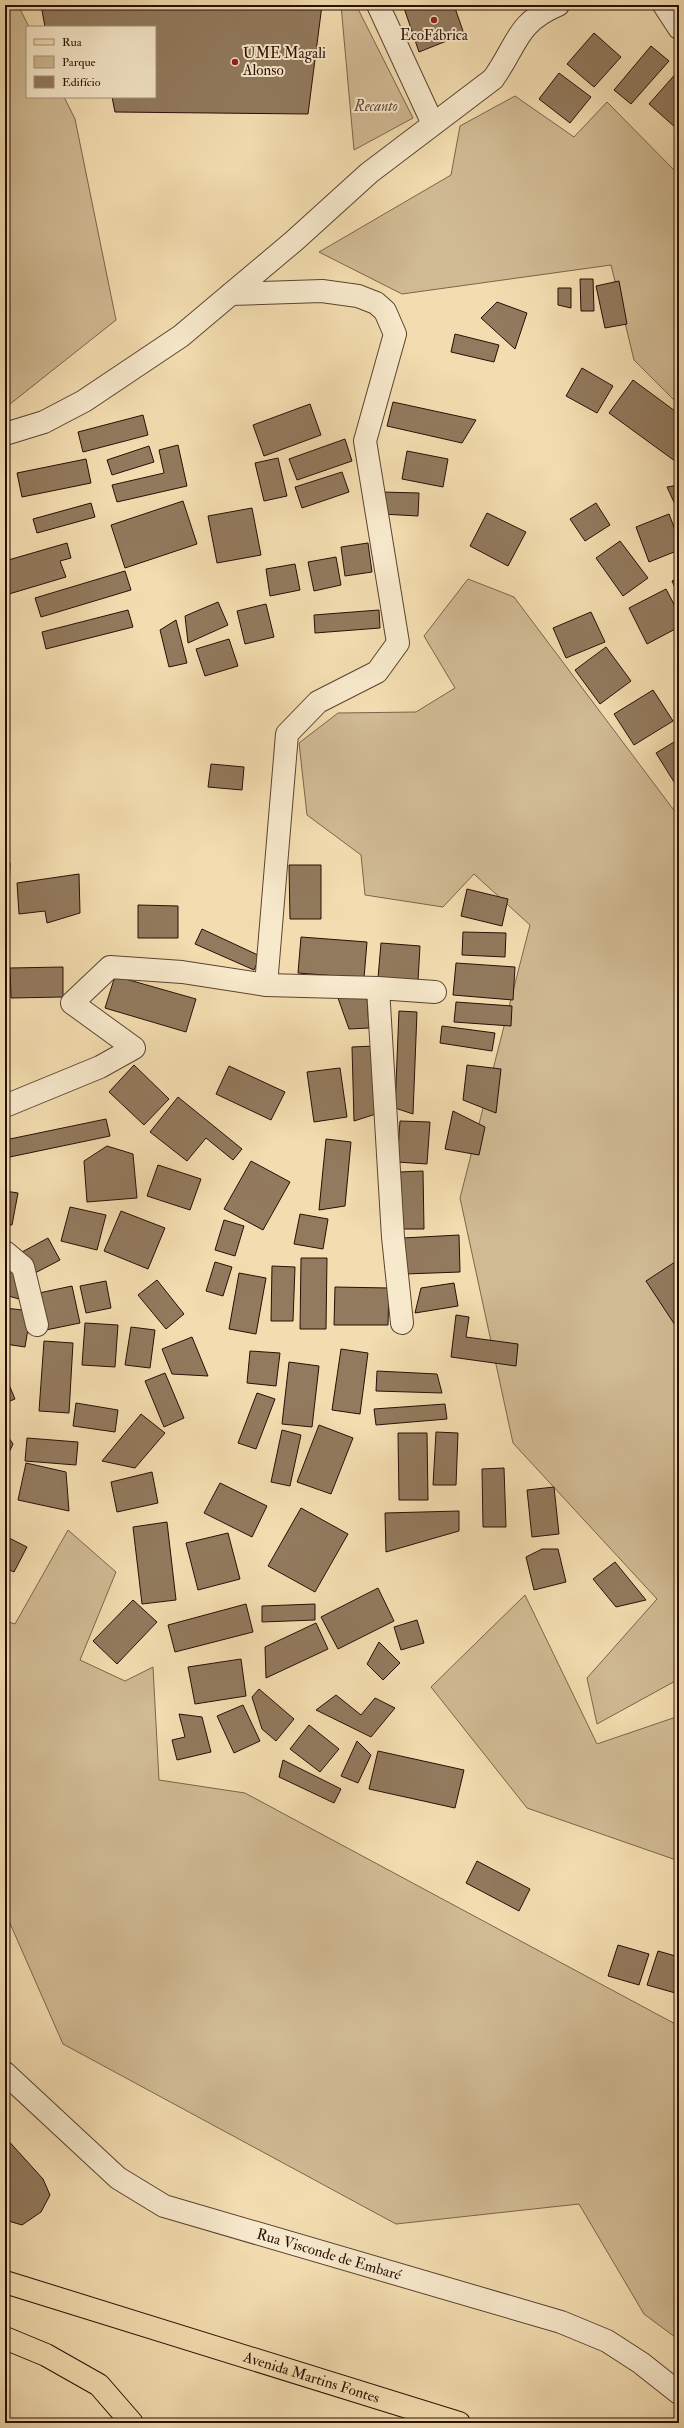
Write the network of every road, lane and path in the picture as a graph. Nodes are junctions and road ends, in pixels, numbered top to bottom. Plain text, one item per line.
1 (378, 5) edge
2 (558, 5) edge
3 (664, 5) edge
4 (679, 28) edge
5 (433, 124) junction
6 (231, 294) junction
7 (5, 434) edge
8 (266, 985) junction
9 (378, 988) junction
10 (435, 992) dead end
11 (5, 1106) edge
12 (5, 1252) edge
13 (402, 1323) dead end
14 (37, 1325) dead end
15 (5, 2073) edge
16 (5, 2282) edge
17 (5, 2338) edge
18 (679, 2393) edge
19 (132, 2423) edge
20 (459, 2423) edge

1 - 5 street
2 - 5 street
3 - 4 street
5 - 6 street
6 - 7 street
6 - 8 street
8 - 9 street
8 - 11 street
9 - 10 street
9 - 13 street
12 - 14 street
15 - 18 street, Rua Visconde de Embaré
16 - 20 main road, Avenida Martins Fontes
17 - 19 main road

